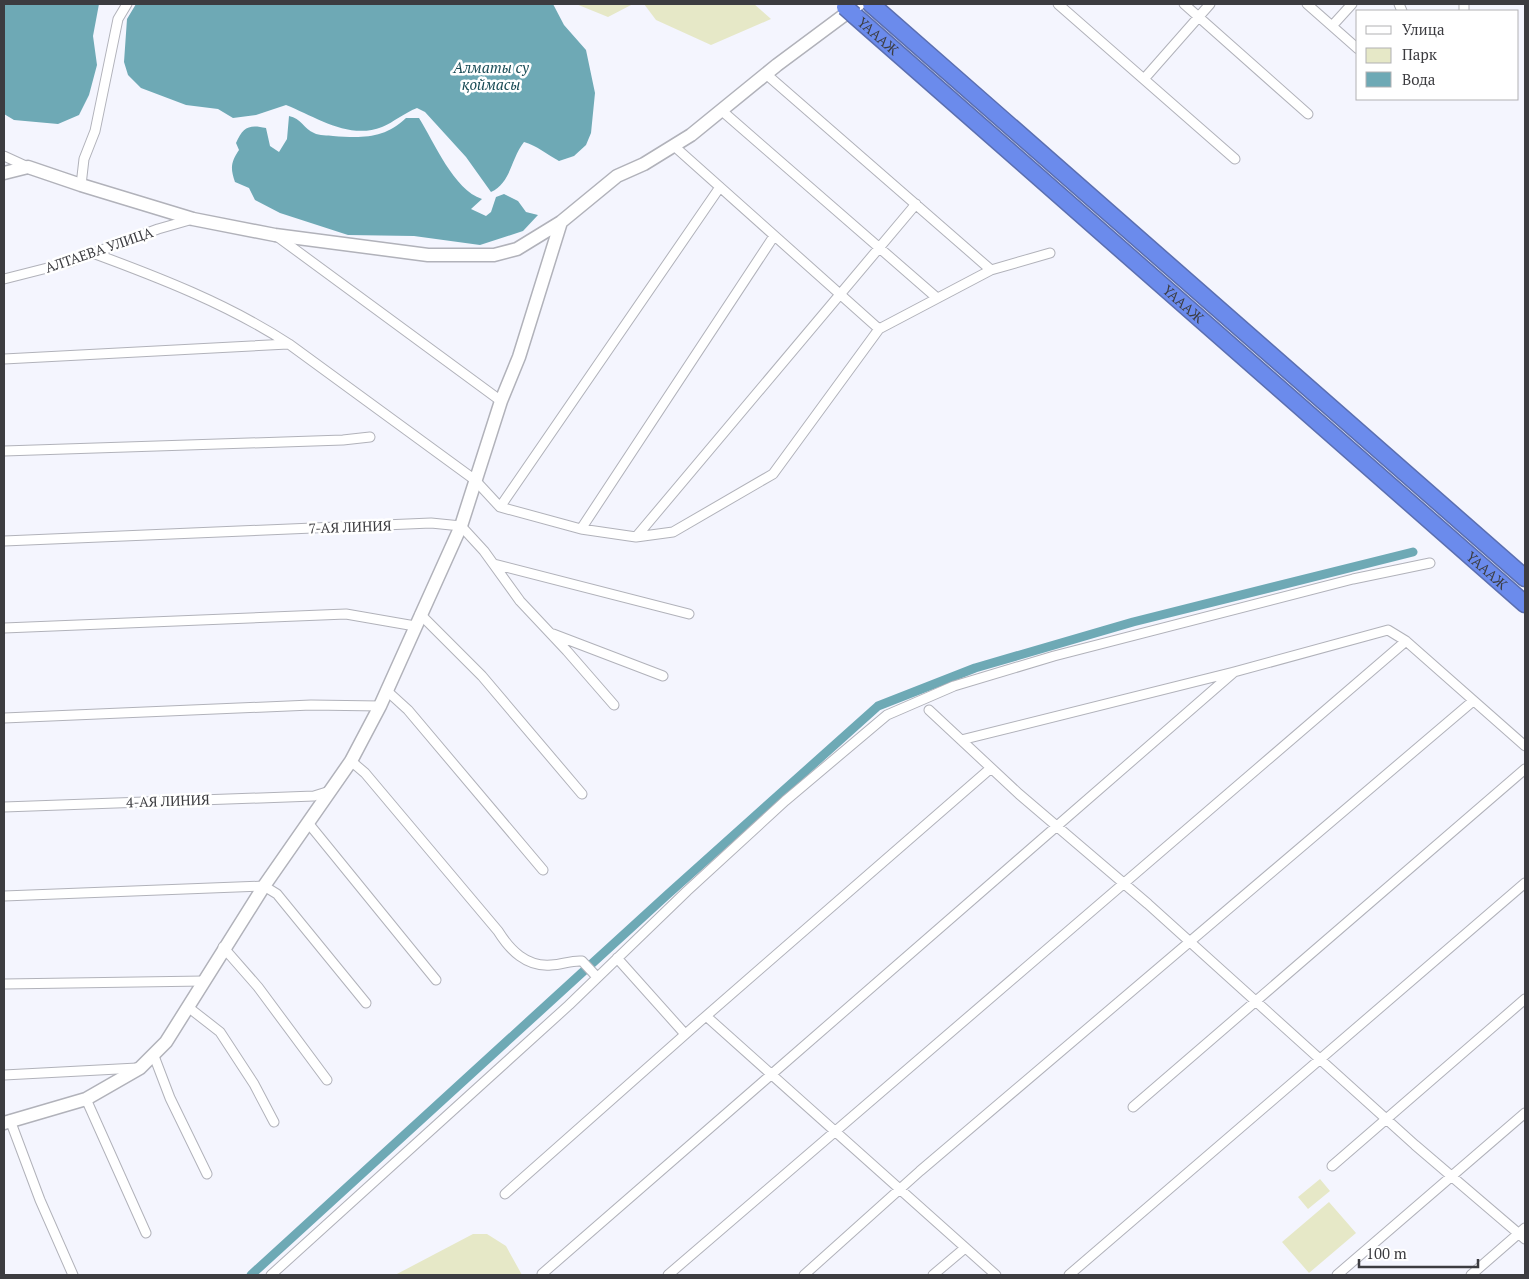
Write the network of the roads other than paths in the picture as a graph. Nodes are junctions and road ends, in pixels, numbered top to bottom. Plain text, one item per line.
1 (127, 4) edge
2 (871, 4) edge
3 (1058, 4) edge
4 (1184, 4) edge
5 (1210, 4) edge
6 (1307, 4) edge
7 (1352, 4) edge
8 (850, 7) edge
9 (1198, 16) junction
10 (1332, 26) junction
11 (1356, 47) edge
12 (766, 74) junction
13 (1144, 79) junction
14 (721, 110) junction
15 (1308, 114) dead end
16 (674, 146) junction
17 (4, 156) edge
18 (1235, 160) dead end
19 (28, 166) junction
20 (4, 173) edge
21 (81, 185) junction
22 (720, 187) junction
23 (916, 204) junction
24 (193, 219) junction
25 (561, 222) junction
26 (275, 235) junction
27 (774, 236) junction
28 (880, 248) junction
29 (90, 252) junction
30 (1050, 253) dead end
31 (991, 270) junction
32 (4, 279) edge
33 (841, 296) junction
34 (937, 298) junction
35 (879, 330) junction
36 (289, 344) junction
37 (4, 359) edge
38 (501, 401) junction
39 (370, 437) dead end
40 (4, 451) edge
41 (475, 480) junction
42 (500, 508) junction
43 (461, 526) junction
44 (580, 529) junction
45 (636, 537) junction
46 (4, 541) edge
47 (1430, 563) dead end
48 (494, 564) junction
49 (1525, 578) edge
50 (1525, 604) edge
51 (689, 614) dead end
52 (418, 620) junction
53 (4, 628) edge
54 (550, 633) junction
55 (1406, 640) junction
56 (1234, 672) junction
57 (663, 676) dead end
58 (386, 690) junction
59 (1473, 701) junction
60 (614, 705) dead end
61 (380, 706) junction
62 (929, 710) dead end
63 (4, 718) edge
64 (961, 740) junction
65 (1525, 746) edge
66 (351, 761) junction
67 (991, 768) junction
68 (1525, 769) edge
69 (332, 791) junction
70 (582, 794) dead end
71 (4, 807) edge
72 (309, 824) junction
73 (1056, 826) junction
74 (543, 870) dead end
75 (1124, 883) junction
76 (1525, 883) edge
77 (264, 886) junction
78 (4, 896) edge
79 (1189, 941) junction
80 (224, 948) junction
81 (617, 958) junction
82 (595, 974) junction
83 (436, 980) dead end
84 (204, 981) junction
85 (4, 984) edge
86 (1525, 999) edge
87 (1256, 1000) junction
88 (366, 1003) dead end
89 (188, 1007) junction
90 (706, 1016) junction
91 (685, 1034) junction
92 (154, 1056) junction
93 (1321, 1059) junction
94 (140, 1068) junction
95 (4, 1074) edge
96 (771, 1074) junction
97 (327, 1080) dead end
98 (86, 1099) junction
99 (1134, 1107) dead end
100 (1525, 1113) edge
101 (1387, 1119) junction
102 (7, 1122) edge
103 (274, 1122) dead end
104 (835, 1131) junction
105 (1332, 1166) dead end
106 (207, 1174) dead end
107 (1452, 1176) junction
108 (899, 1189) junction
109 (505, 1194) dead end
110 (146, 1233) dead end
111 (1523, 1233) edge
112 (965, 1248) junction
113 (542, 1274) edge
114 (73, 1275) edge
115 (271, 1275) edge
116 (668, 1275) edge
117 (804, 1275) edge
118 (933, 1275) edge
119 (996, 1275) edge
120 (1069, 1275) edge
121 (1337, 1275) edge
122 (1471, 1275) edge

1 - 21 street
2 - 49 highway, ҮАААЖ
3 - 13 street
4 - 9 street
5 - 9 street
6 - 10 street
7 - 10 street
8 - 12 street
8 - 50 highway, ҮАААЖ
9 - 13 street
9 - 15 street
10 - 11 street
12 - 14 street
12 - 23 street
13 - 18 street
14 - 16 street
14 - 28 street
16 - 22 street
16 - 25 street
17 - 19 street
19 - 20 street
19 - 21 street
21 - 24 street
22 - 27 street
22 - 42 street
23 - 28 street
23 - 31 street
24 - 26 street
24 - 29 street, АЛТАЕВА УЛИЦА
25 - 26 street
25 - 38 street
26 - 38 street
27 - 33 street
27 - 44 street
28 - 33 street
28 - 34 street
29 - 32 street, АЛТАЕВА УЛИЦА
29 - 36 street
30 - 31 street
31 - 34 street
33 - 35 street
33 - 45 street
34 - 35 street
35 - 45 street
36 - 37 street
36 - 41 street
38 - 41 street
39 - 40 street
41 - 42 street
41 - 43 street
42 - 44 street
43 - 46 street, 7-АЯ ЛИНИЯ
43 - 48 street
43 - 52 street
44 - 45 street
47 - 81 street
48 - 51 street
48 - 54 street
52 - 53 street
52 - 58 street
52 - 70 street
54 - 57 street
54 - 60 street
55 - 56 street
55 - 59 street
55 - 75 street
56 - 64 street
56 - 73 street
58 - 61 street
58 - 74 street
59 - 65 street
59 - 79 street
61 - 63 street
61 - 66 street
62 - 64 street
64 - 67 street
66 - 69 street
66 - 82 street
67 - 73 street
67 - 90 street
68 - 87 street
69 - 71 street, 4-АЯ ЛИНИЯ
69 - 72 street
72 - 77 street
72 - 83 street
73 - 75 street
73 - 96 street
75 - 79 street
75 - 104 street
76 - 93 street
77 - 78 street
77 - 80 street
77 - 88 street
79 - 87 street
79 - 108 street
80 - 84 street
80 - 97 street
81 - 82 street
81 - 91 street
82 - 115 street
84 - 85 street
84 - 89 street
86 - 101 street
87 - 93 street
87 - 99 street
89 - 92 street
89 - 103 street
90 - 91 street
90 - 96 street
91 - 109 street
92 - 94 street
92 - 106 street
93 - 101 street
93 - 120 street
94 - 95 street
94 - 98 street
96 - 104 street
96 - 113 street
98 - 102 street
98 - 110 street
100 - 107 street
101 - 105 street
101 - 107 street
102 - 114 street
104 - 108 street
104 - 116 street
107 - 111 street
107 - 121 street
108 - 112 street
108 - 117 street
111 - 122 street
112 - 118 street
112 - 119 street

